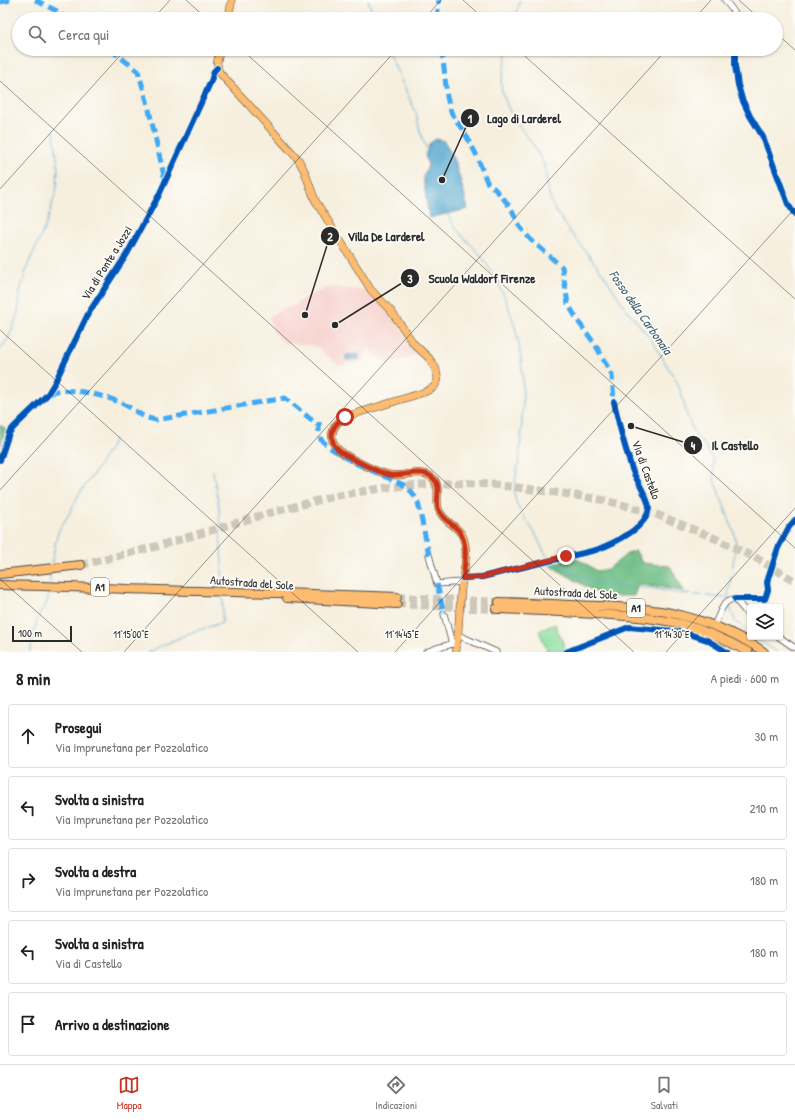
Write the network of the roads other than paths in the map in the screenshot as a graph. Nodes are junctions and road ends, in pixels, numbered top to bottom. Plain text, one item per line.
1 (232, 0) edge
2 (725, 0) edge
3 (229, 12) edge
4 (734, 12) edge
5 (218, 56) edge
6 (735, 56) edge
7 (217, 68) junction
8 (795, 215) edge
9 (614, 402) dead end
10 (0, 460) edge
11 (795, 520) edge
12 (429, 555) dead end
13 (81, 565) tunnel mouth
14 (0, 574) edge
15 (462, 580) junction
16 (0, 585) edge
17 (732, 599) junction
18 (397, 600) tunnel mouth
19 (444, 614) dead end
20 (747, 614) edge
21 (716, 621) dead end
22 (458, 635) junction
23 (783, 640) edge
24 (455, 647) edge
25 (795, 648) edge
26 (426, 652) edge
27 (496, 652) edge
28 (566, 652) edge
29 (727, 652) edge
30 (748, 652) edge
31 (764, 652) edge

1 - 3 main road
2 - 4 street
5 - 7 main road
6 - 8 street
7 - 10 street, Via di Ponte a Jozzi
7 - 15 main road
9 - 15 street, Via di Castello
11 - 17 street
12 - 15 street, Via di Castello
13 - 14 highway, A1
15 - 22 main road
16 - 18 highway, Autostrada del Sole / A1
17 - 20 street
17 - 21 street
19 - 24 street
22 - 24 main road
22 - 27 street
23 - 25 street
24 - 26 street
28 - 29 street
30 - 31 highway, Autostrada del Sole / A1

